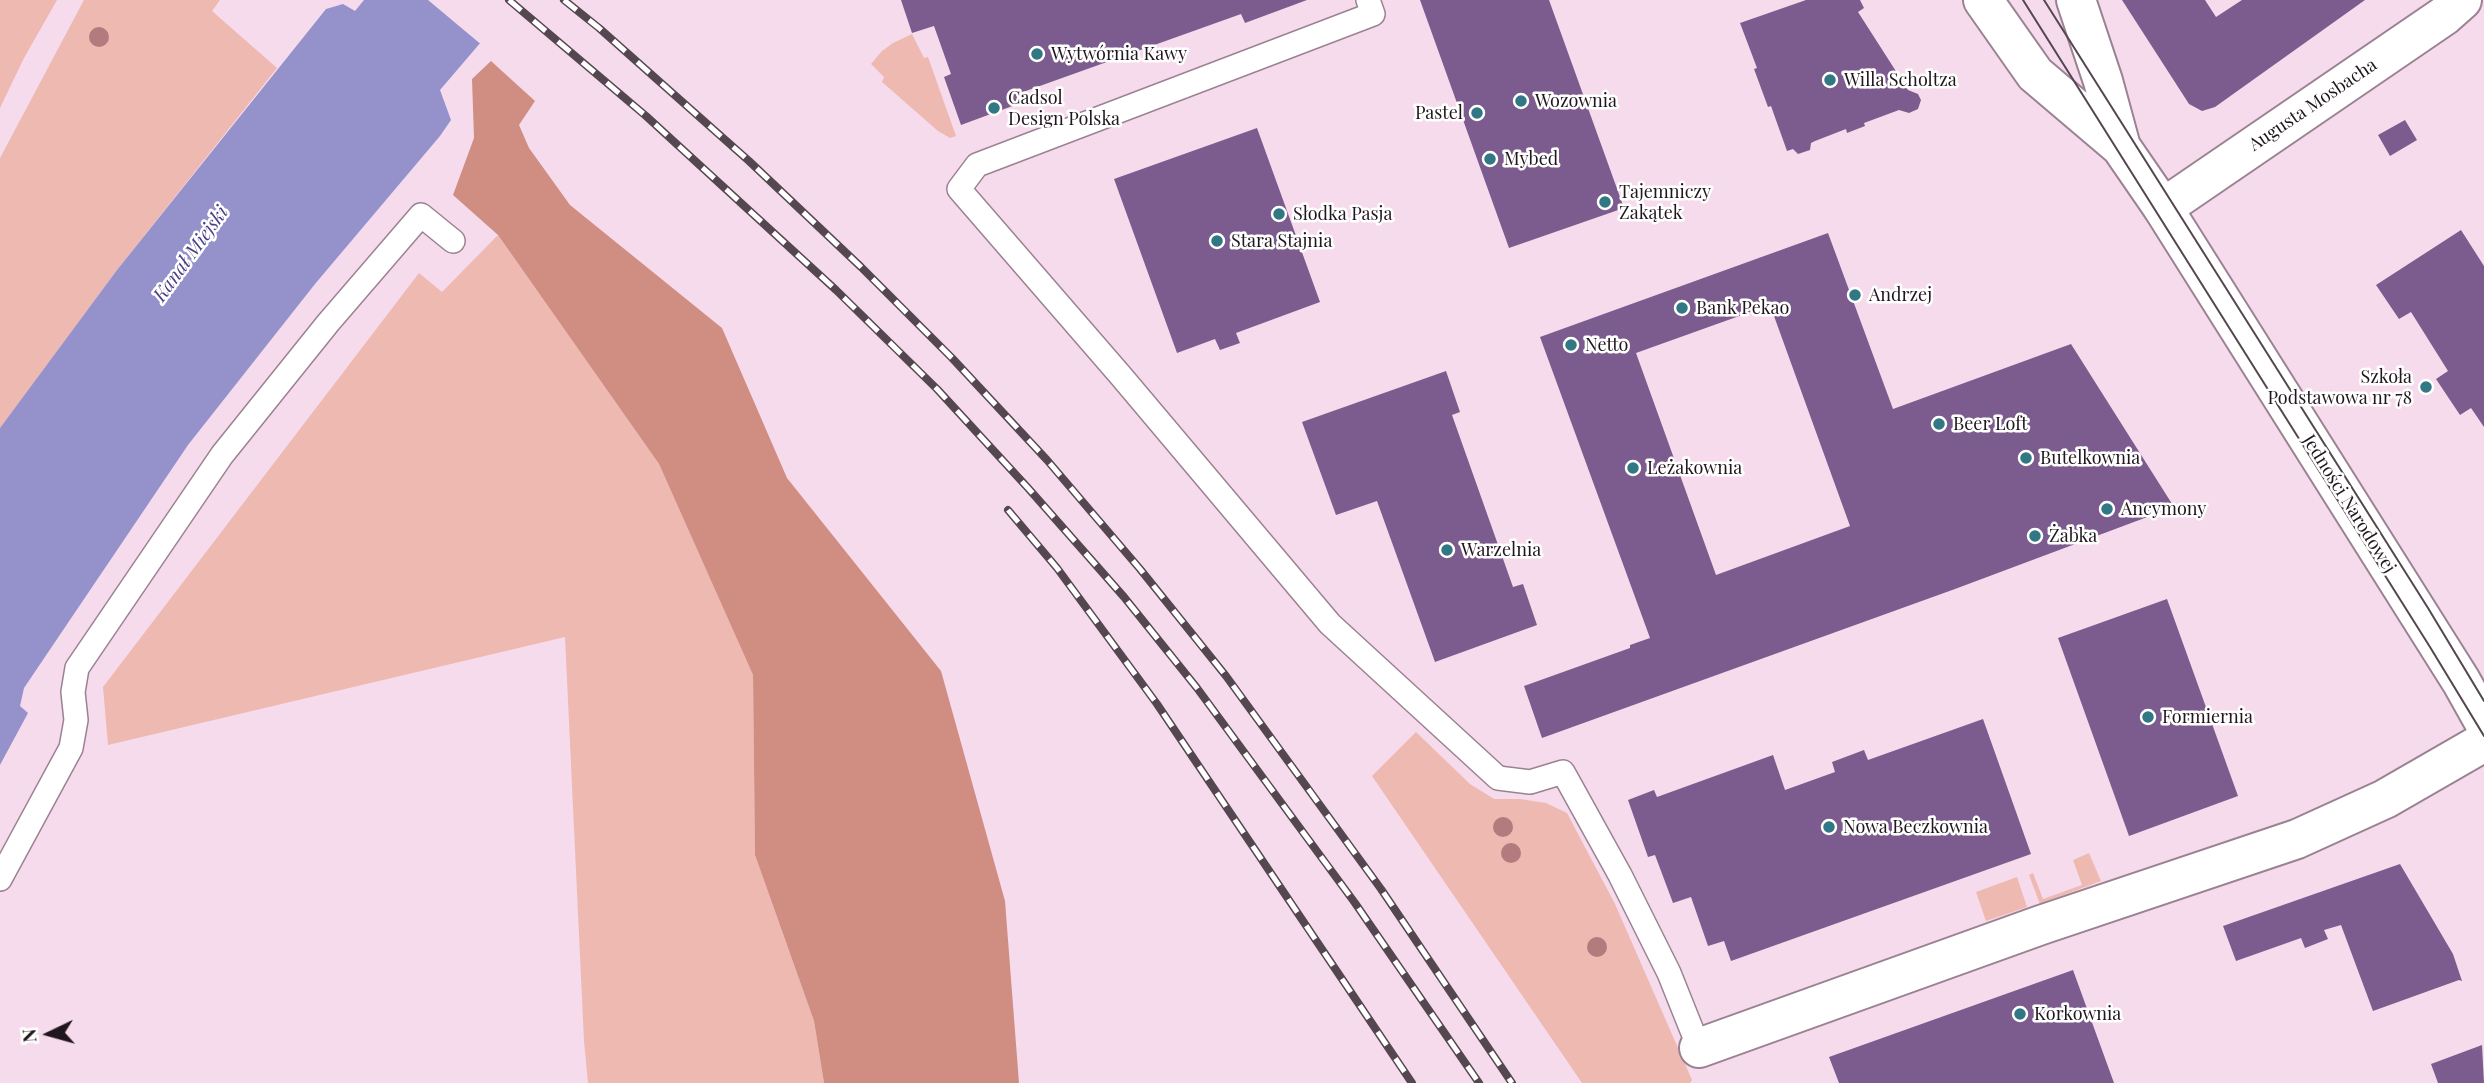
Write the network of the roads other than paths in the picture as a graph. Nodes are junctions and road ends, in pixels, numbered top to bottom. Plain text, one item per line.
1 (1368, 0) edge
2 (1983, 0) edge
3 (2076, 0) edge
4 (2462, 0) edge
5 (2121, 146) junction
6 (2163, 208) junction
7 (453, 241) dead end
8 (2484, 722) edge
9 (2484, 743) edge
10 (0, 879) edge
11 (1699, 1048) joint

1 - 11 lane
2 - 5 street, Jedności Narodowej
3 - 5 street, Jedności Narodowej
4 - 6 street, Augusta Mosbacha
5 - 6 street, Jedności Narodowej
6 - 8 street, Jedności Narodowej
7 - 10 lane
9 - 11 street

